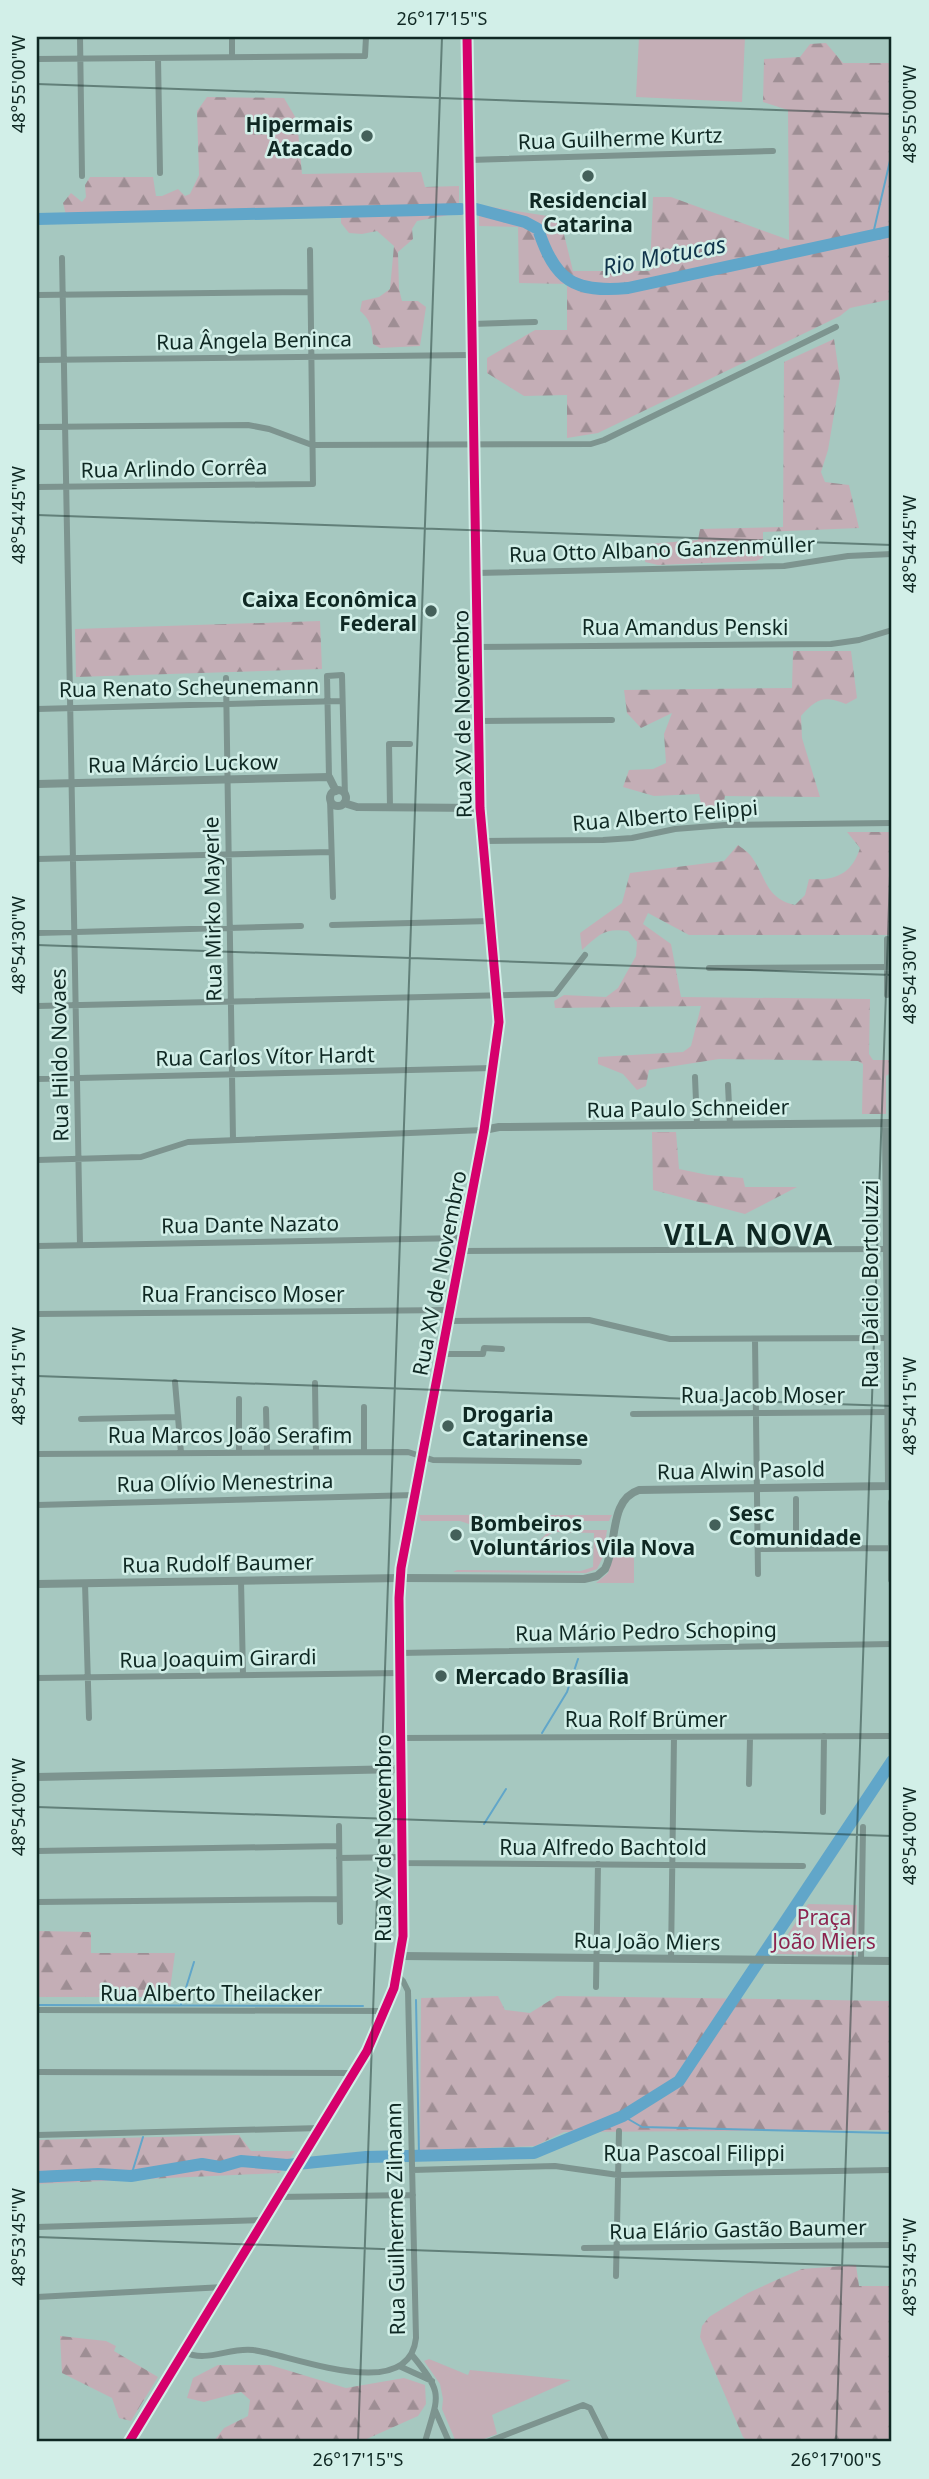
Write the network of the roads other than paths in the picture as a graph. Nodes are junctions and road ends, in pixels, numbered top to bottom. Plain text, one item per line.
1 (80, 37) edge
2 (232, 37) edge
3 (366, 37) edge
4 (467, 37) edge
5 (232, 57) junction
6 (80, 58) junction
7 (158, 58) junction
8 (37, 59) edge
9 (773, 150) dead end
10 (469, 160) junction
11 (160, 173) dead end
12 (82, 176) dead end
13 (310, 250) dead end
14 (62, 258) dead end
15 (310, 292) junction
16 (37, 295) edge
17 (63, 295) junction
18 (535, 322) dead end
19 (472, 324) junction
20 (836, 327) dead end
21 (472, 355) junction
22 (311, 356) junction
23 (37, 359) edge
24 (64, 359) junction
25 (37, 426) edge
26 (65, 426) junction
27 (312, 444) junction
28 (474, 445) junction
29 (66, 486) junction
30 (37, 487) edge
31 (892, 554) edge
32 (476, 573) junction
33 (892, 630) edge
34 (477, 647) junction
35 (226, 678) dead end
36 (342, 701) junction
37 (327, 702) junction
38 (226, 704) junction
39 (70, 708) junction
40 (37, 709) edge
41 (612, 720) dead end
42 (478, 721) junction
43 (410, 744) dead end
44 (329, 777) junction
45 (228, 780) junction
46 (72, 783) junction
47 (37, 785) edge
48 (336, 791) junction
49 (330, 799) junction
50 (344, 800) junction
51 (390, 807) junction
52 (480, 808) junction
53 (892, 823) edge
54 (483, 841) junction
55 (331, 852) junction
56 (229, 854) junction
57 (73, 858) junction
58 (37, 859) edge
59 (332, 897) dead end
60 (490, 921) junction
61 (332, 925) dead end
62 (301, 926) dead end
63 (230, 928) junction
64 (74, 932) junction
65 (37, 933) edge
66 (887, 939) dead end
67 (585, 955) dead end
68 (890, 967) edge
69 (709, 968) dead end
70 (498, 995) junction
71 (887, 995) dead end
72 (231, 1001) junction
73 (76, 1005) junction
74 (37, 1006) edge
75 (494, 1068) junction
76 (232, 1074) junction
77 (695, 1077) dead end
78 (77, 1078) junction
79 (37, 1079) edge
80 (728, 1084) dead end
81 (889, 1123) edge
82 (697, 1125) junction
83 (730, 1125) junction
84 (484, 1130) junction
85 (233, 1140) junction
86 (78, 1159) junction
87 (37, 1160) edge
88 (463, 1238) junction
89 (80, 1245) junction
90 (37, 1246) edge
91 (890, 1249) edge
92 (461, 1251) junction
93 (37, 1314) edge
94 (449, 1315) junction
95 (890, 1338) edge
96 (755, 1339) junction
97 (502, 1349) dead end
98 (441, 1354) junction
99 (175, 1382) dead end
100 (315, 1382) dead end
101 (239, 1399) dead end
102 (365, 1407) dead end
103 (266, 1409) dead end
104 (891, 1412) edge
105 (756, 1413) junction
106 (633, 1414) dead end
107 (178, 1417) junction
108 (81, 1419) dead end
109 (316, 1451) junction
110 (364, 1451) junction
111 (181, 1452) junction
112 (239, 1452) junction
113 (267, 1452) junction
114 (37, 1454) edge
115 (422, 1456) junction
116 (579, 1462) dead end
117 (891, 1486) edge
118 (757, 1488) junction
119 (415, 1495) junction
120 (796, 1499) dead end
121 (891, 1502) edge
122 (37, 1505) edge
123 (796, 1548) junction
124 (892, 1548) edge
125 (758, 1549) junction
126 (604, 1569) joint
127 (758, 1574) dead end
128 (400, 1578) junction
129 (241, 1580) junction
130 (891, 1580) edge
131 (85, 1583) junction
132 (37, 1584) edge
133 (892, 1644) edge
134 (400, 1653) junction
135 (400, 1673) junction
136 (243, 1675) junction
137 (37, 1678) edge
138 (88, 1678) junction
139 (89, 1718) dead end
140 (824, 1736) junction
141 (892, 1736) edge
142 (674, 1737) junction
143 (750, 1737) junction
144 (401, 1738) junction
145 (401, 1769) junction
146 (37, 1777) edge
147 (749, 1784) dead end
148 (823, 1812) dead end
149 (339, 1826) dead end
150 (863, 1827) dead end
151 (339, 1846) junction
152 (37, 1851) edge
153 (339, 1858) junction
154 (403, 1860) junction
155 (598, 1864) junction
156 (672, 1865) junction
157 (803, 1866) dead end
158 (339, 1899) junction
159 (37, 1902) edge
160 (340, 1922) dead end
161 (401, 1956) junction
162 (596, 1958) junction
163 (671, 1959) junction
164 (861, 1960) junction
165 (892, 1961) edge
166 (397, 1975) junction
167 (596, 1987) dead end
168 (37, 2010) edge
169 (386, 2011) junction
170 (37, 2072) edge
171 (355, 2073) junction
172 (321, 2128) junction
173 (619, 2131) dead end
174 (37, 2135) edge
175 (412, 2170) junction
176 (892, 2170) edge
177 (618, 2175) junction
178 (413, 2195) junction
179 (278, 2197) junction
180 (265, 2220) junction
181 (37, 2227) edge
182 (892, 2245) edge
183 (584, 2248) dead end
184 (617, 2248) junction
185 (616, 2276) dead end
186 (224, 2287) junction
187 (37, 2297) edge
188 (184, 2352) junction
189 (412, 2354) junction
190 (398, 2366) junction
191 (433, 2382) junction
192 (435, 2410) junction
193 (129, 2442) edge
194 (425, 2442) edge
195 (449, 2442) edge
196 (487, 2442) edge
197 (607, 2442) edge

1 - 6 street
2 - 5 street
3 - 5 street
4 - 10 main road, Rua XV de Novembro
5 - 7 street
6 - 7 street
6 - 8 street
6 - 12 street
7 - 11 street
9 - 10 street, Rua Guilherme Kurtz
10 - 19 main road, Rua XV de Novembro
13 - 15 street
14 - 17 street, Rua Hildo Novaes
15 - 17 street
15 - 22 street
16 - 17 street
17 - 24 street, Rua Hildo Novaes
18 - 19 street
19 - 21 main road, Rua XV de Novembro
20 - 28 street
21 - 22 street, Rua Ângela Beninca
21 - 28 main road, Rua XV de Novembro
22 - 24 street, Rua Ângela Beninca
22 - 27 street
23 - 24 street, Rua Ângela Beninca
24 - 26 street, Rua Hildo Novaes
25 - 26 street
26 - 27 street
26 - 29 street, Rua Hildo Novaes
27 - 28 street
27 - 29 street, Rua Arlindo Corrêa
28 - 32 main road, Rua XV de Novembro
29 - 30 street, Rua Arlindo Corrêa
29 - 39 street, Rua Hildo Novaes
31 - 32 street, Rua Otto Albano Ganzenmüller
32 - 34 main road, Rua XV de Novembro
33 - 34 street, Rua Amandus Penski
34 - 42 main road, Rua XV de Novembro
35 - 38 street, Rua Mirko Mayerle
36 - 37 street, Rua Renato Scheunemann
36 - 37 street
36 - 50 street
37 - 38 street, Rua Renato Scheunemann
37 - 44 street
38 - 39 street, Rua Renato Scheunemann
38 - 45 street, Rua Mirko Mayerle
39 - 40 street, Rua Renato Scheunemann
39 - 46 street, Rua Hildo Novaes
41 - 42 street
42 - 52 main road, Rua XV de Novembro
43 - 51 street
44 - 45 street, Rua Márcio Luckow
44 - 48 street
45 - 46 street, Rua Márcio Luckow
45 - 56 street, Rua Mirko Mayerle
46 - 47 street, Rua Márcio Luckow
46 - 57 street, Rua Hildo Novaes
48 - 49 street
48 - 50 street
49 - 50 street
49 - 55 street
50 - 51 street
51 - 52 street
52 - 54 main road, Rua XV de Novembro
53 - 54 street, Rua Alberto Felippi
54 - 60 main road, Rua XV de Novembro
55 - 56 street
55 - 59 street
56 - 57 street
56 - 63 street, Rua Mirko Mayerle
57 - 58 street
57 - 64 street, Rua Hildo Novaes
60 - 61 street
60 - 70 main road, Rua XV de Novembro
62 - 63 street
63 - 64 street
63 - 72 street, Rua Mirko Mayerle
64 - 65 street
64 - 73 street, Rua Hildo Novaes
66 - 68 street
67 - 70 street
68 - 69 street
68 - 71 street
70 - 72 street
70 - 75 main road, Rua XV de Novembro
72 - 73 street
72 - 76 street, Rua Mirko Mayerle
73 - 74 street
73 - 78 street, Rua Hildo Novaes
75 - 76 street, Rua Carlos Vítor Hardt
75 - 84 main road, Rua XV de Novembro
76 - 78 street, Rua Carlos Vítor Hardt
76 - 85 street, Rua Mirko Mayerle
77 - 82 street
78 - 79 street, Rua Carlos Vítor Hardt
78 - 86 street, Rua Hildo Novaes
80 - 83 street
81 - 83 street, Rua Paulo Schneider
81 - 91 street, Rua Dálcio Bortoluzzi
82 - 83 street, Rua Paulo Schneider
82 - 84 street, Rua Paulo Schneider
84 - 85 street
84 - 88 main road, Rua XV de Novembro
85 - 86 street
86 - 87 street
86 - 89 street, Rua Hildo Novaes
88 - 89 street, Rua Dante Nazato
88 - 92 main road, Rua XV de Novembro
89 - 90 street, Rua Dante Nazato
91 - 92 street
91 - 95 street, Rua Dálcio Bortoluzzi
92 - 94 main road, Rua XV de Novembro
93 - 94 street, Rua Francisco Moser
94 - 96 street, Rua Francisco Moser
94 - 98 main road, Rua XV de Novembro
95 - 96 street, Rua Francisco Moser
95 - 104 street, Rua Dálcio Bortoluzzi
96 - 105 street
97 - 98 street
98 - 115 main road, Rua XV de Novembro
99 - 107 street
100 - 109 street
101 - 112 street
102 - 110 street
103 - 113 street
104 - 105 street, Rua Jacob Moser
104 - 117 street, Rua Dálcio Bortoluzzi
105 - 106 street, Rua Jacob Moser
105 - 118 street
107 - 108 street
107 - 111 street
109 - 110 street, Rua Marcos João Serafim
109 - 113 street, Rua Marcos João Serafim
110 - 115 street, Rua Marcos João Serafim
111 - 112 street, Rua Marcos João Serafim
111 - 114 street, Rua Marcos João Serafim
112 - 113 street, Rua Marcos João Serafim
115 - 116 street, Rua Marcos João Serafim
115 - 119 main road, Rua XV de Novembro
117 - 118 street, Rua Alwin Pasold
118 - 125 street
118 - 126 street, Rua Alwin Pasold
119 - 122 street, Rua Olívio Menestrina
119 - 128 main road, Rua XV de Novembro
120 - 123 street
121 - 124 street
123 - 124 street
123 - 125 street
124 - 130 street
125 - 127 street
126 - 128 street, Rua Rudolf Baumer
128 - 129 street, Rua Rudolf Baumer
128 - 134 main road, Rua XV de Novembro
129 - 131 street, Rua Rudolf Baumer
129 - 136 street
131 - 132 street, Rua Rudolf Baumer
131 - 138 street
133 - 134 street, Rua Mário Pedro Schoping
134 - 135 main road, Rua XV de Novembro
135 - 136 street, Rua Joaquim Girardi
135 - 144 main road, Rua XV de Novembro
136 - 138 street, Rua Joaquim Girardi
137 - 138 street, Rua Joaquim Girardi
138 - 139 street
140 - 141 street, Rua Rolf Brümer
140 - 143 street, Rua Rolf Brümer
140 - 148 street
142 - 143 street, Rua Rolf Brümer
142 - 144 street, Rua Rolf Brümer
142 - 156 street
143 - 147 street
144 - 145 main road, Rua XV de Novembro
145 - 146 street
145 - 154 main road, Rua XV de Novembro
149 - 151 street
150 - 164 street
151 - 152 street
151 - 153 street
153 - 154 street, Rua Alfredo Bachtold
153 - 158 street
154 - 155 street, Rua Alfredo Bachtold
154 - 161 main road, Rua XV de Novembro
155 - 156 street, Rua Alfredo Bachtold
155 - 162 street
156 - 157 street, Rua Alfredo Bachtold
156 - 163 street
158 - 159 street
158 - 160 street
161 - 162 street, Rua João Miers
161 - 166 main road, Rua XV de Novembro
162 - 163 street, Rua João Miers
162 - 167 street
163 - 164 street, Rua João Miers
164 - 165 street, Rua João Miers
166 - 169 main road, Rua XV de Novembro
166 - 175 street, Rua Guilherme Zilmann
168 - 169 street, Rua Alberto Theilacker
169 - 171 main road, Rua XV de Novembro
170 - 171 street
171 - 172 main road, Rua XV de Novembro
172 - 174 street
172 - 179 main road, Rua XV de Novembro
173 - 177 street
175 - 177 street, Rua Pascoal Filippi
175 - 178 street, Rua Guilherme Zilmann
176 - 177 street, Rua Pascoal Filippi
177 - 184 street
178 - 179 street
178 - 189 street, Rua Guilherme Zilmann
179 - 180 main road, Rua XV de Novembro
180 - 181 street
180 - 186 main road, Rua XV de Novembro
182 - 184 street, Rua Elário Gastão Baumer
183 - 184 street, Rua Elário Gastão Baumer
184 - 185 street
186 - 187 street
186 - 188 main road, Rua XV de Novembro
188 - 190 street, Rua Guilherme Zilmann
188 - 193 main road, Rua XV de Novembro
189 - 190 street, Rua Guilherme Zilmann
189 - 191 street
190 - 191 street
191 - 192 street
192 - 194 street
192 - 195 street
196 - 197 street

